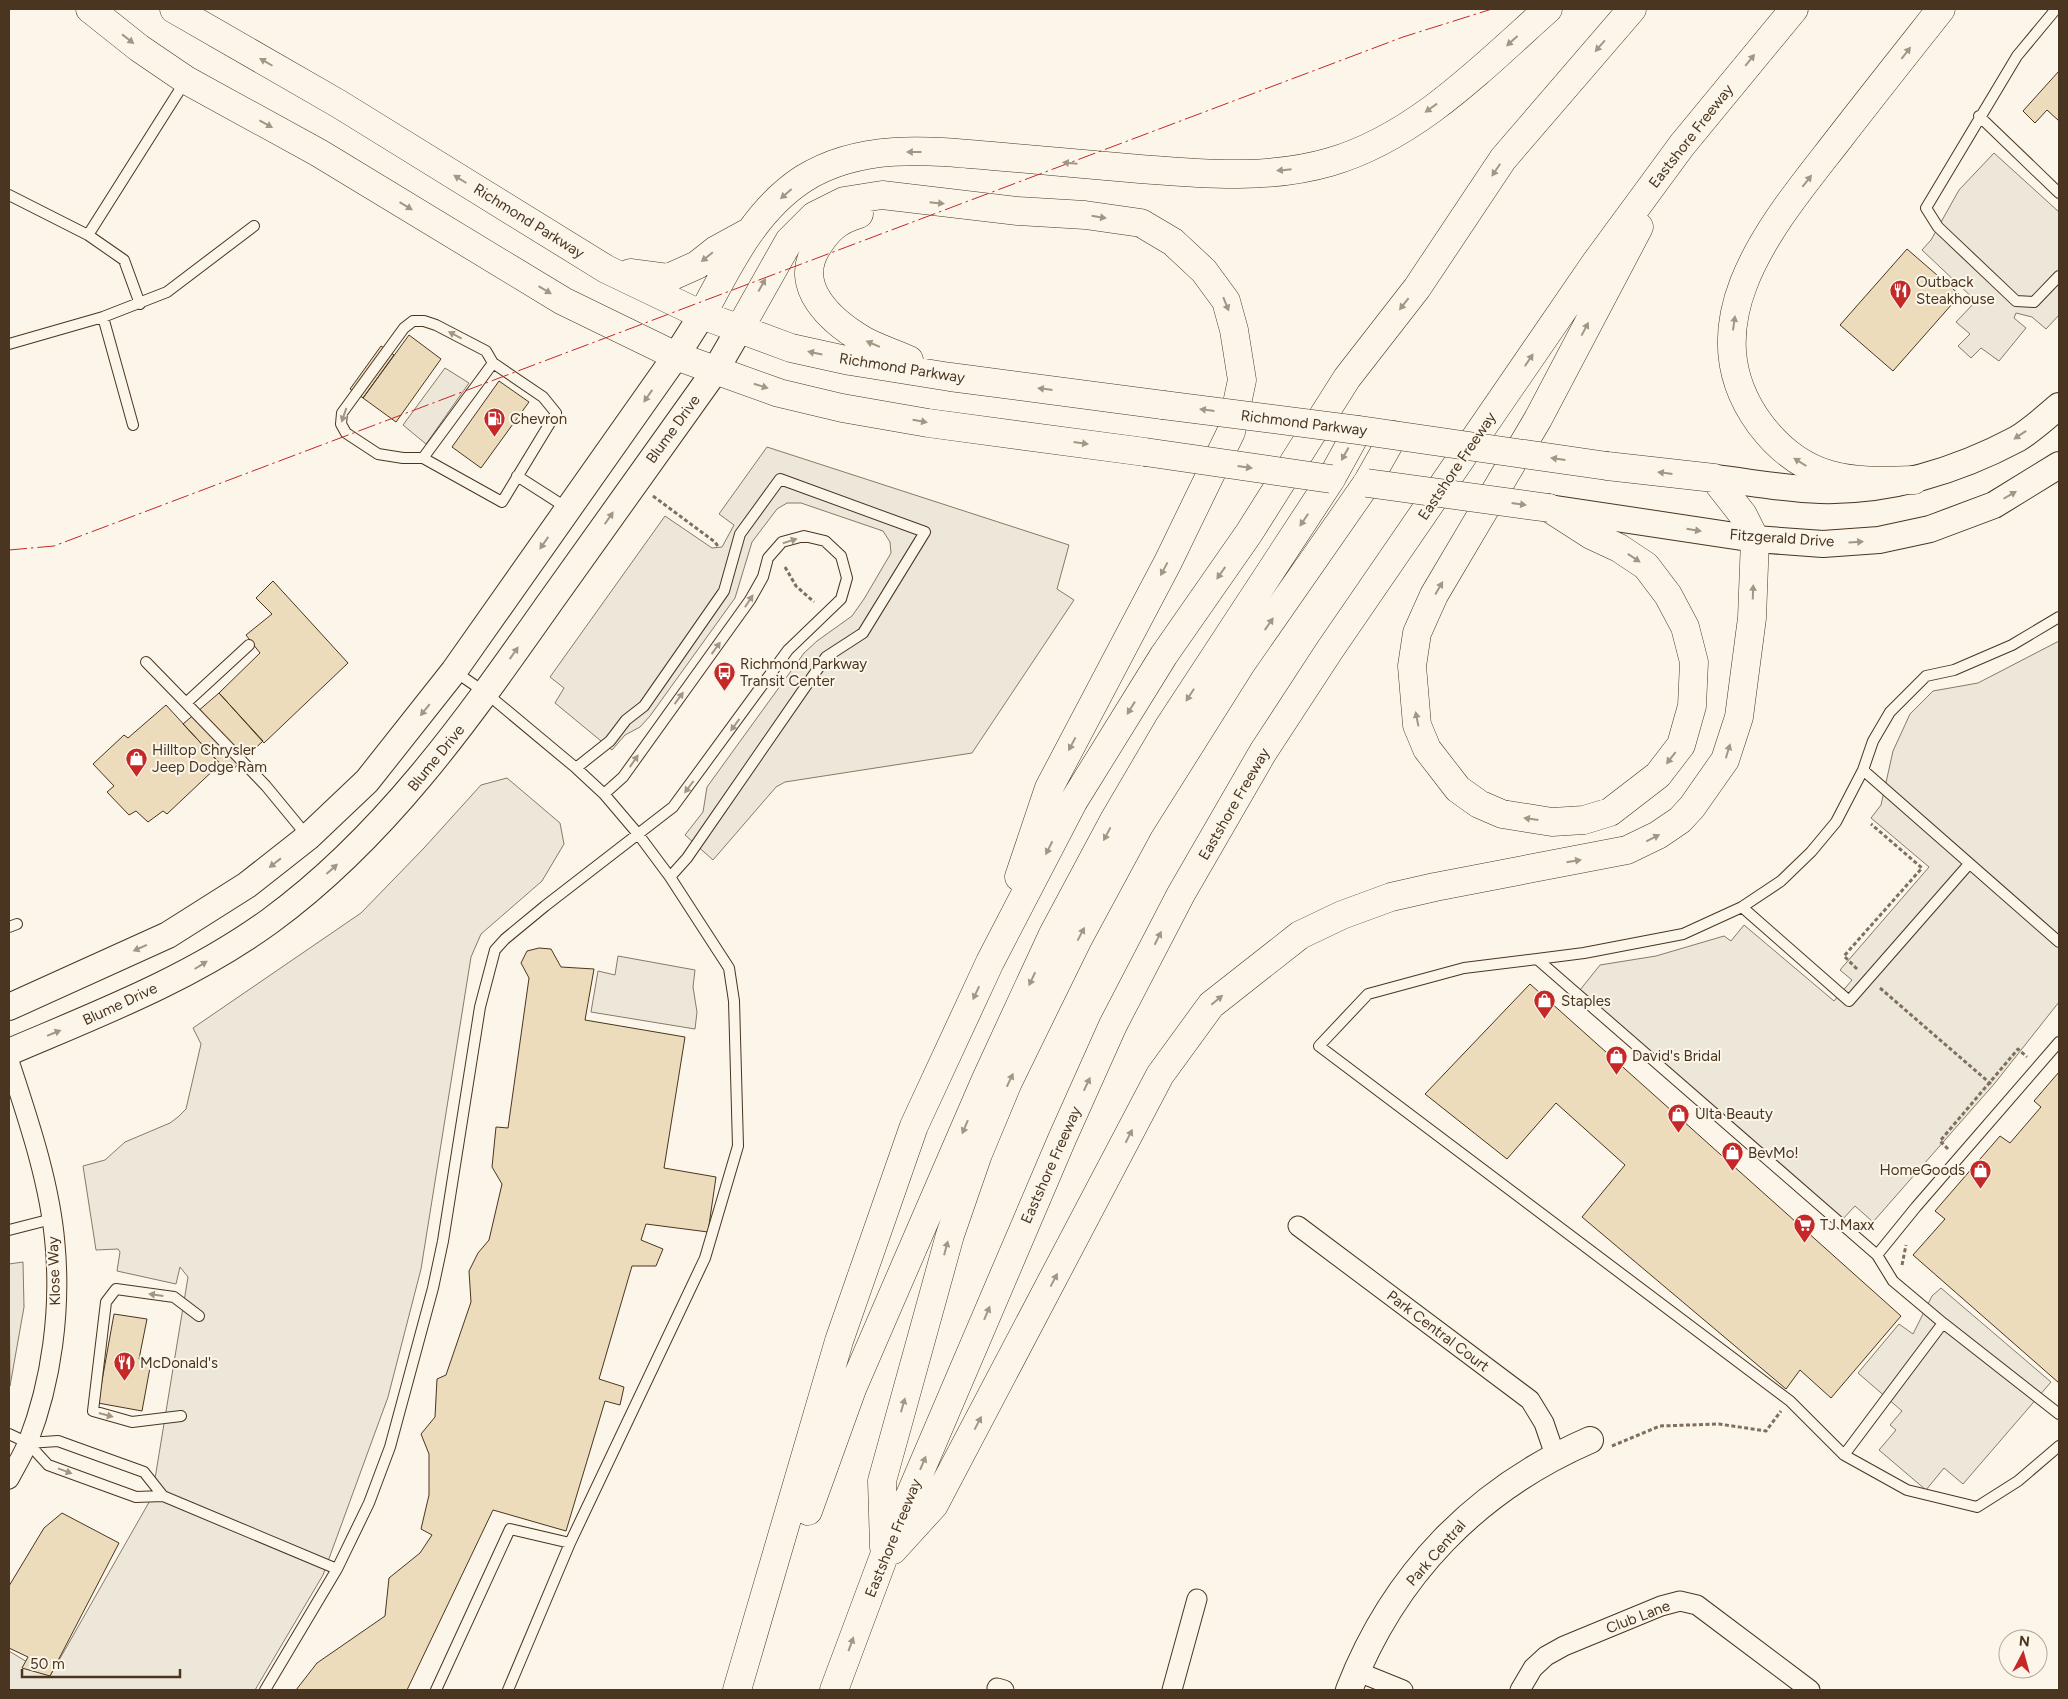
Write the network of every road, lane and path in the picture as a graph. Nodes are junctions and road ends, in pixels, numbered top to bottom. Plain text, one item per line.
1 (90, 9) edge
2 (174, 9) edge
3 (1548, 9) edge
4 (1632, 9) edge
5 (1794, 9) edge
6 (1941, 9) edge
7 (2056, 9) edge
8 (186, 80) junction
9 (1979, 116) junction
10 (1682, 145) junction
11 (2059, 193) edge
12 (9, 195) edge
13 (910, 200) junction
14 (254, 226) dead end
15 (748, 232) junction
16 (88, 235) junction
17 (606, 269) junction
18 (2059, 276) edge
19 (140, 304) junction
20 (702, 315) junction
21 (103, 317) junction
22 (740, 328) junction
23 (9, 344) edge
24 (676, 356) junction
25 (493, 363) junction
26 (715, 371) junction
27 (950, 377) junction
28 (2059, 406) edge
29 (133, 425) dead end
30 (1358, 430) junction
31 (1394, 435) junction
32 (423, 458) junction
33 (2059, 465) edge
34 (517, 476) junction
35 (1714, 478) junction
36 (1331, 479) junction
37 (1914, 480) junction
38 (634, 483) junction
39 (1367, 483) junction
40 (1549, 508) junction
41 (568, 509) junction
42 (1755, 539) junction
43 (719, 548) dead end
44 (785, 567) dead end
45 (814, 602) dead end
46 (2059, 617) edge
47 (249, 645) dead end
48 (146, 662) dead end
49 (454, 671) junction
50 (486, 693) junction
51 (186, 703) junction
52 (576, 768) junction
53 (1863, 770) junction
54 (604, 794) junction
55 (638, 834) junction
56 (308, 837) junction
57 (1969, 864) junction
58 (670, 877) junction
59 (1742, 907) junction
60 (2059, 942) edge
61 (1537, 959) junction
62 (990, 962) junction
63 (9, 1007) edge
64 (2059, 1042) edge
65 (9, 1052) edge
66 (9, 1061) edge
67 (52, 1219) junction
68 (1298, 1226) dead end
69 (9, 1230) edge
70 (1906, 1241) dead end
71 (1877, 1255) junction
72 (1893, 1281) junction
73 (199, 1316) dead end
74 (1943, 1323) junction
75 (1790, 1401) junction
76 (2059, 1414) edge
77 (181, 1416) dead end
78 (9, 1434) edge
79 (1590, 1440) joint
80 (28, 1442) junction
81 (2059, 1446) edge
82 (1555, 1455) junction
83 (1844, 1455) junction
84 (9, 1479) edge
85 (163, 1496) junction
86 (570, 1543) junction
87 (882, 1559) junction
88 (337, 1569) junction
89 (1197, 1600) dead end
90 (1352, 1681) edge
91 (265, 1690) edge
92 (436, 1690) edge
93 (508, 1690) edge
94 (738, 1690) edge
95 (747, 1690) edge
96 (834, 1690) edge
97 (1172, 1690) edge
98 (1402, 1690) edge
99 (1520, 1690) edge
100 (1810, 1690) edge

1 -> 8 highway
17 -> 2 highway, Richmond Parkway
3 -> 15 highway
4 -> 62 highway
10 -> 5 highway, Eastshore Freeway
37 -> 6 highway
7 - 9 lane
8 - 16 lane
8 -> 24 highway
9 - 11 lane
9 - 18 lane
40 -> 10 highway
87 -> 10 highway, Eastshore Freeway
12 - 16 lane
22 -> 13 highway
27 -> 13 highway
13 -> 62 highway
14 - 19 lane
15 -> 17 highway
15 - 20 highway
16 - 19 lane
17 - 20 highway, Richmond Parkway
19 - 21 lane
20 - 22 highway, Richmond Parkway
20 - 24 street
21 - 23 lane
21 - 29 lane
22 - 26 street, Blume Drive
27 -> 22 highway, Richmond Parkway
24 - 26 highway
24 -> 41 street
25 - 32 lane
25 -> 32 lane
25 - 34 lane
26 -> 36 highway, bridge
26 - 38 street, Blume Drive
30 -> 27 highway, Richmond Parkway, bridge
28 -> 37 street
30 - 31 highway, Richmond Parkway, bridge
30 -> 36 highway
35 -> 31 highway, Richmond Parkway, bridge
31 - 39 highway
32 - 34 lane
42 -> 33 street, Fitzgerald Drive
34 - 41 lane
35 - 37 street
35 - 42 highway
36 - 39 highway
36 -> 95 highway
38 - 43 path
50 -> 38 street, Blume Drive
39 -> 40 highway, bridge
87 -> 39 highway
40 -> 42 street, Fitzgerald Drive
41 -> 49 street
87 -> 42 highway
44 - 45 path
46 - 53 lane
47 - 51 lane
48 - 51 lane
49 - 50 lane
49 -> 56 street
50 - 52 lane
65 -> 50 street, Blume Drive
51 - 56 lane
52 - 54 lane
52 - 58 lane
53 - 57 lane
53 - 59 lane
54 - 55 lane
54 -> 55 lane
55 - 58 lane
55 - 88 lane
56 -> 63 street
57 - 59 lane
57 - 60 lane
58 - 86 lane
59 - 61 lane
61 - 71 lane
61 - 75 lane
62 -> 94 highway
64 - 71 lane
66 - 67 street, Klose Way
67 - 69 lane
67 - 80 street, Klose Way
68 - 82 street, Park Central Court
70 - 72 path
71 - 72 lane
72 - 74 lane
73 -> 77 lane
74 - 76 lane
74 - 83 lane
75 - 79 path
75 - 83 lane
78 - 80 lane
79 - 82 street, Park Central
80 - 84 street, Klose Way
80 -> 85 lane
80 - 85 lane
81 - 83 lane
82 - 90 street, Park Central
85 - 88 lane
86 - 92 lane
86 - 93 lane
96 -> 87 highway, Eastshore Freeway
88 - 91 lane
89 - 97 street
90 - 98 street
99 - 100 street, Club Lane

